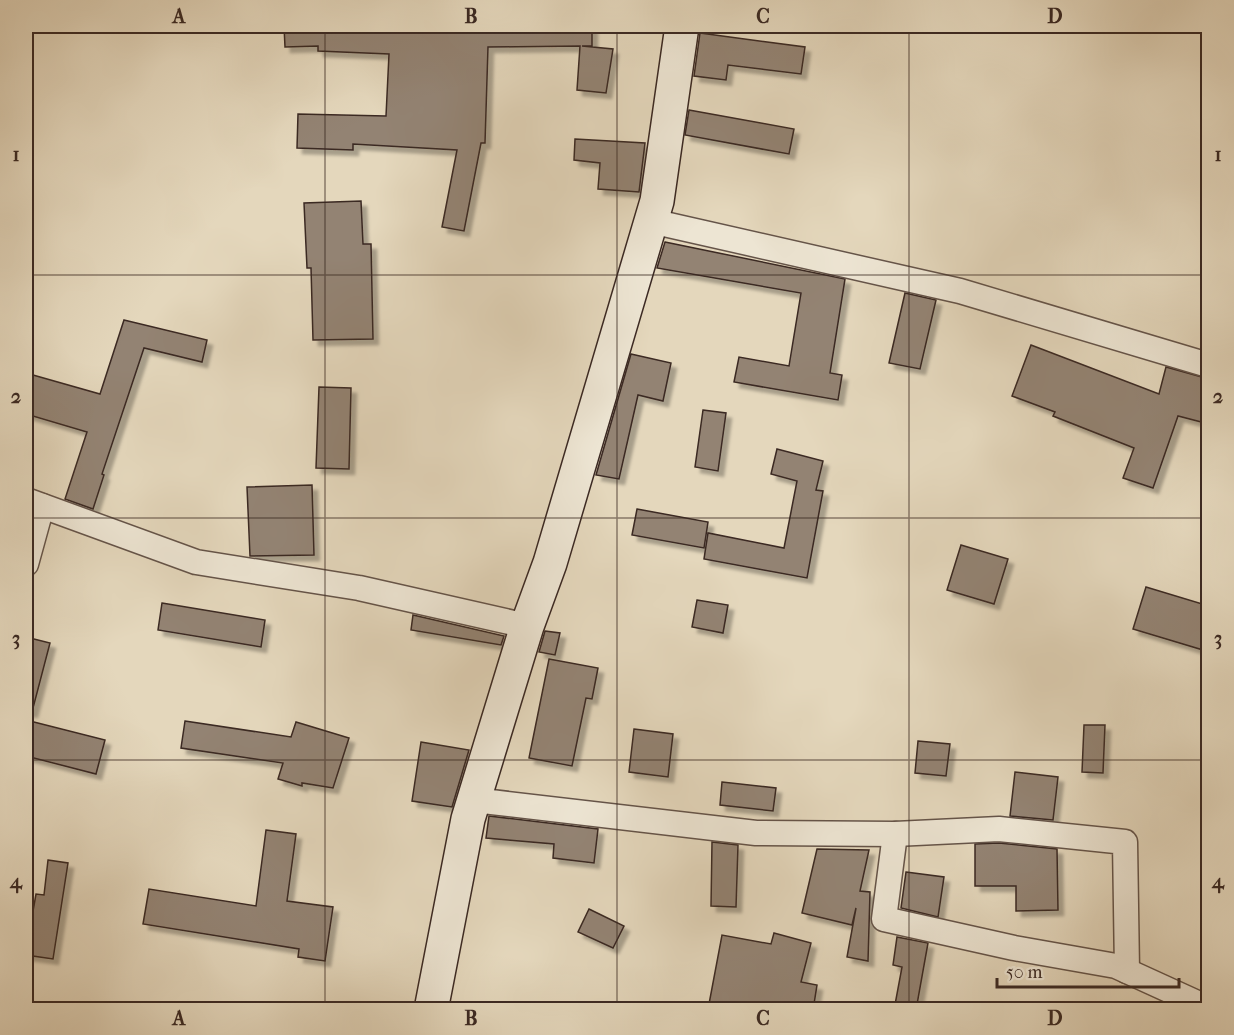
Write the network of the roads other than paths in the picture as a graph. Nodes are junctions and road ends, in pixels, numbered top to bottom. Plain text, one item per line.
1 (682, 26) edge
2 (651, 221) junction
3 (1209, 365) edge
4 (34, 503) edge
5 (26, 564) edge
6 (527, 626) junction
7 (474, 800) junction
8 (895, 834) junction
9 (1127, 970) junction
10 (1209, 1008) edge
11 (431, 1010) edge

1 - 2 street
2 - 3 street
2 - 6 street
4 - 5 street
4 - 6 street
6 - 7 street
7 - 8 street
7 - 11 street
8 - 9 street
8 - 9 street
9 - 10 street

